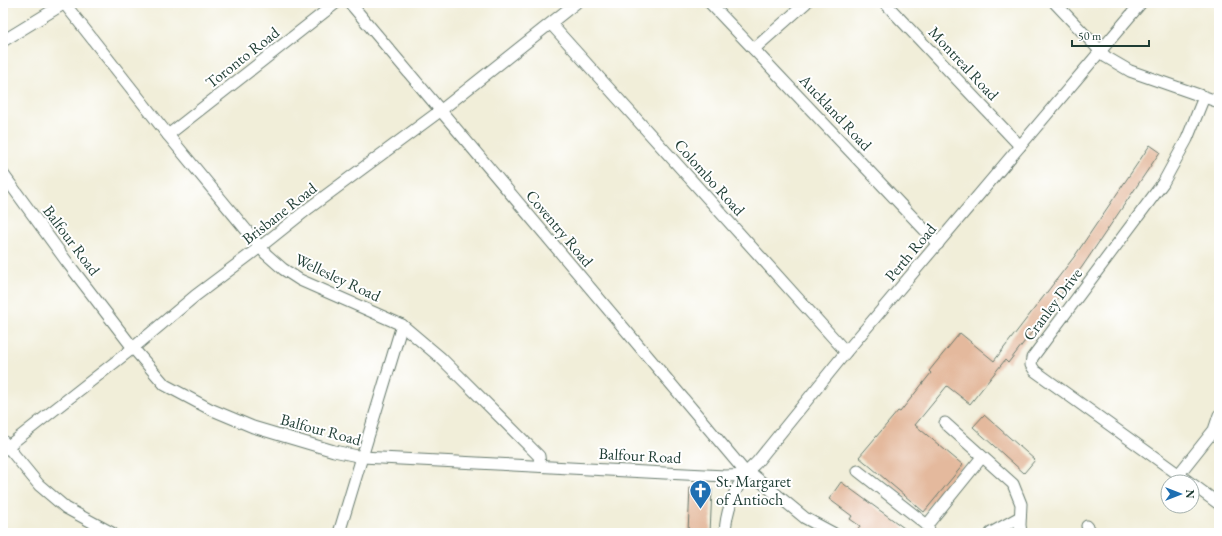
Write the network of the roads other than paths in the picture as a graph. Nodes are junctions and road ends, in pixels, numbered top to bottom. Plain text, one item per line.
1 (65, 3) edge
2 (336, 3) edge
3 (350, 3) edge
4 (576, 3) edge
5 (710, 3) edge
6 (806, 3) edge
7 (885, 3) edge
8 (1055, 3) edge
9 (1141, 3) edge
10 (551, 24) junction
11 (3, 41) edge
12 (754, 49) junction
13 (1101, 51) junction
14 (1204, 97) junction
15 (1219, 102) edge
16 (440, 111) junction
17 (168, 135) junction
18 (1020, 146) junction
19 (3, 174) edge
20 (938, 244) junction
21 (260, 248) junction
22 (402, 325) junction
23 (133, 348) junction
24 (846, 352) junction
25 (1219, 415) edge
26 (945, 423) dead end
27 (4, 446) edge
28 (982, 456) junction
29 (362, 457) junction
30 (540, 466) junction
31 (858, 471) dead end
32 (1179, 474) joint
33 (744, 475) junction
34 (1200, 490) edge
35 (1219, 504) edge
36 (1020, 517) junction
37 (928, 529) edge
38 (112, 533) edge
39 (339, 533) edge
40 (725, 533) edge
41 (833, 533) edge
42 (991, 533) edge
43 (1021, 533) edge

1 - 11 street
1 - 17 street, Wellesley Road
2 - 17 street, Toronto Road
3 - 16 street, Coventry Road
4 - 10 street, Brisbane Road
5 - 12 street, Auckland Road
6 - 12 street
7 - 18 street, Montreal Road
8 - 13 street
9 - 13 street, Perth Road
10 - 16 street, Brisbane Road
10 - 24 street, Colombo Road
12 - 20 street, Auckland Road
13 - 14 street
13 - 18 street, Perth Road
14 - 15 street
14 - 32 street, Cranley Drive
16 - 21 street, Brisbane Road
16 - 33 street, Coventry Road
17 - 21 street, Wellesley Road
18 - 20 street, Perth Road
19 - 23 street, Balfour Road
20 - 24 street, Perth Road
21 - 22 street, Wellesley Road
21 - 23 street, Brisbane Road
22 - 29 street
22 - 30 street, Wellesley Road
23 - 27 street, Brisbane Road
23 - 29 street, Balfour Road
24 - 33 street, Perth Road
25 - 32 street
26 - 28 street
27 - 38 street
28 - 36 street
28 - 37 street
29 - 30 street, Balfour Road
29 - 39 street
30 - 33 street, Balfour Road
31 - 37 street
33 - 40 street, Perth Road
33 - 41 street
34 - 35 street
36 - 42 street
36 - 43 street

